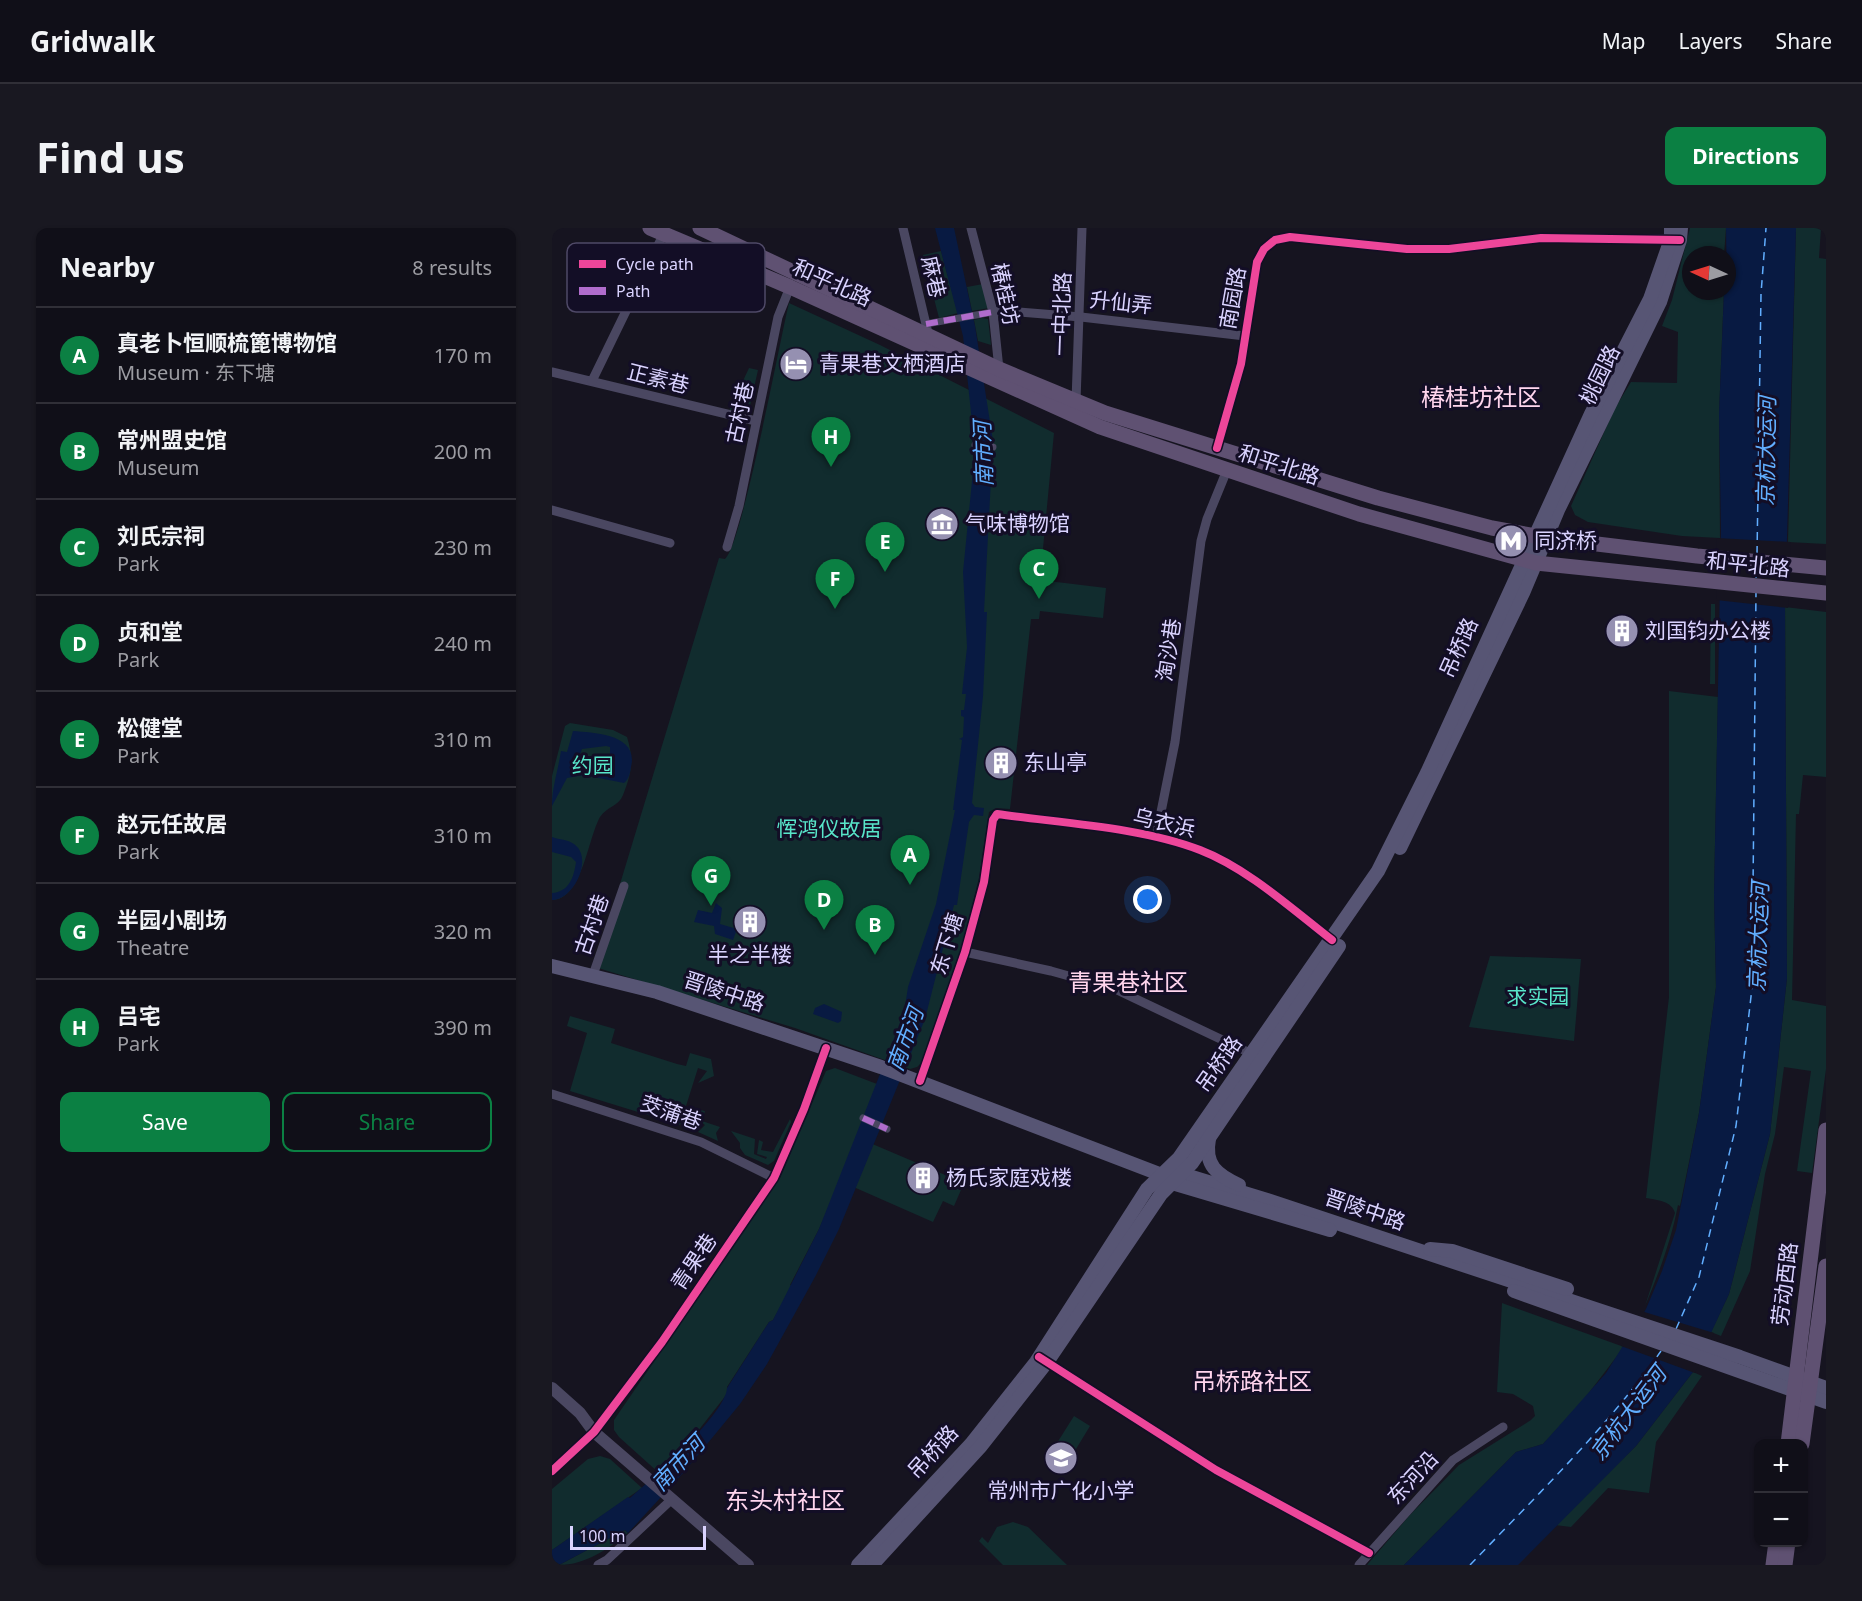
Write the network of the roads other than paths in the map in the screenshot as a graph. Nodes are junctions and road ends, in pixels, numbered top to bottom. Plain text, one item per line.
1 (700, 228) edge
2 (903, 228) edge
3 (971, 228) edge
4 (1082, 228) edge
5 (656, 232) edge
6 (1676, 234) edge
7 (683, 243) edge
8 (734, 243) edge
9 (765, 257) edge
10 (765, 277) edge
11 (790, 287) junction
12 (622, 312) edge
13 (988, 313) junction
14 (1081, 316) junction
15 (927, 329) junction
16 (1245, 336) junction
17 (933, 352) junction
18 (992, 370) junction
19 (552, 372) edge
20 (592, 381) junction
21 (1076, 401) junction
22 (756, 421) junction
23 (975, 445) dead end
24 (993, 447) dead end
25 (1217, 448) junction
26 (1227, 470) junction
27 (552, 510) edge
28 (1540, 536) junction
29 (670, 543) dead end
30 (727, 547) dead end
31 (1529, 561) junction
32 (1824, 567) edge
33 (1824, 594) edge
34 (997, 814) joint
35 (1156, 837) junction
36 (624, 886) dead end
37 (1332, 940) junction
38 (965, 952) junction
39 (552, 966) edge
40 (593, 975) junction
41 (826, 1048) junction
42 (1252, 1054) junction
43 (914, 1079) junction
44 (552, 1094) edge
45 (863, 1118) dead end
46 (886, 1128) dead end
47 (1826, 1130) edge
48 (1210, 1137) junction
49 (1172, 1177) junction
50 (774, 1178) junction
51 (1822, 1187) edge
52 (1267, 1200) junction
53 (1826, 1266) edge
54 (1622, 1318) junction
55 (1043, 1360) junction
56 (1794, 1384) junction
57 (552, 1388) edge
58 (1826, 1388) edge
59 (1810, 1390) junction
60 (1826, 1402) edge
61 (1503, 1427) dead end
62 (594, 1432) junction
63 (1788, 1439) edge
64 (1803, 1439) edge
65 (552, 1471) edge
66 (668, 1498) junction
67 (1775, 1547) edge
68 (1787, 1547) edge
69 (1369, 1553) junction
70 (597, 1565) edge
71 (748, 1565) edge
72 (858, 1565) edge
73 (872, 1565) edge
74 (1359, 1565) edge
75 (1773, 1565) edge
76 (1785, 1565) edge

1 - 8 main road, 和平北路
2 - 15 street, 麻巷
3 - 13 street, 椿桂坊
4 - 14 street, 一中北路
5 - 7 main road, 和平北路
6 - 16 street, 南园路
6 - 28 main road, 桃园路
9 - 15 main road, 和平北路
10 - 11 main road, 和平北路
11 - 17 main road, 和平北路
11 - 22 street, 古村巷
12 - 20 street
13 - 14 street, 升仙弄
13 - 15 street
13 - 18 street, 椿桂坊
14 - 16 street, 升仙弄
14 - 21 street, 一中北路
15 - 17 street, 麻巷
15 - 18 main road, 和平北路
16 - 25 street, 南园路
17 - 18 main road, 和平北路
18 - 21 main road, 和平北路
18 - 26 main road, 和平北路
19 - 20 street, 正素巷
20 - 22 street, 正素巷
21 - 25 main road, 和平北路
22 - 30 street, 古村巷
23 - 24 street
25 - 28 main road, 和平北路
26 - 31 main road, 和平北路
26 - 35 street, 淘沙巷
27 - 29 street
28 - 31 main road, 吊桥路
28 - 32 main road, 和平北路
31 - 33 main road, 和平北路
31 - 37 main road, 吊桥路
31 - 48 main road, 吊桥路
34 - 35 street, 乌衣浜
34 - 38 street, 东下塘
35 - 37 street, 乌衣浜
36 - 40 street, 古村巷
37 - 42 main road, 吊桥路
38 - 42 street
38 - 43 street, 东下塘
39 - 40 main road, 晋陵中路
40 - 41 main road, 晋陵中路
41 - 43 main road, 晋陵中路
41 - 50 street, 青果巷
42 - 49 main road, 吊桥路
43 - 49 main road, 晋陵中路
44 - 50 street, 茭蒲巷
45 - 46 street
47 - 51 main road, 劳动西路
48 - 49 main road, 吊桥路
48 - 52 main road
49 - 52 main road, 晋陵中路
49 - 54 main road, 晋陵中路
49 - 55 main road, 吊桥路
50 - 62 street, 青果巷
51 - 56 main road, 劳动西路
52 - 54 main road, 晋陵中路
53 - 59 main road, 劳动西路
54 - 56 main road, 晋陵中路
55 - 69 street
55 - 72 main road, 吊桥路
55 - 73 main road, 吊桥路
56 - 59 main road, 晋陵中路
56 - 63 main road, 劳动西路
57 - 62 street
58 - 59 main road
59 - 60 main road
59 - 64 main road, 劳动西路
61 - 69 street, 东河沿
62 - 65 street, 青果巷
62 - 66 street
66 - 70 street
66 - 71 street
67 - 75 main road
68 - 76 main road
69 - 74 street, 东河沿

